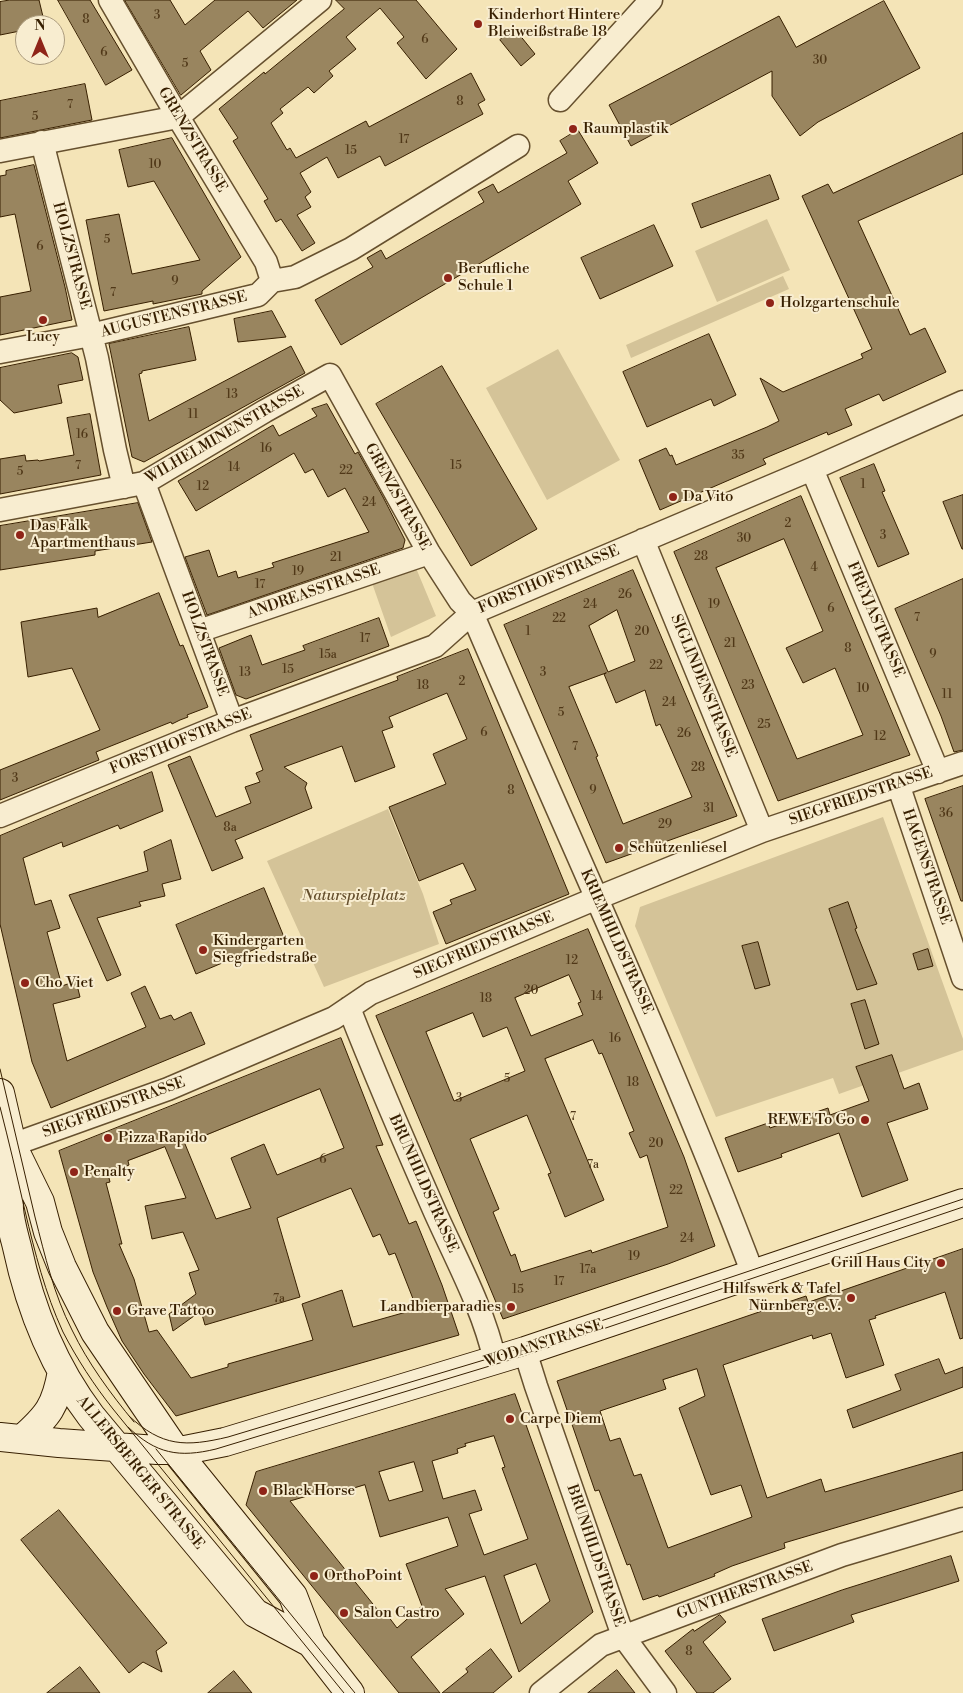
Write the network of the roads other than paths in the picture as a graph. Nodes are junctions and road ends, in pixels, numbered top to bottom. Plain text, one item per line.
1 (110, 0) edge
2 (320, 0) edge
3 (651, 0) edge
4 (560, 100) dead end
5 (178, 116) junction
6 (42, 142) junction
7 (518, 146) dead end
8 (0, 151) edge
9 (272, 281) junction
10 (91, 335) junction
11 (0, 352) edge
12 (330, 375) joint
13 (963, 402) edge
14 (812, 469) junction
15 (134, 485) junction
16 (0, 510) edge
17 (643, 540) junction
18 (428, 553) junction
19 (472, 613) junction
20 (200, 631) junction
21 (232, 721) junction
22 (963, 763) edge
23 (938, 772) junction
24 (898, 784) junction
25 (0, 816) edge
26 (762, 831) junction
27 (597, 898) junction
28 (963, 978) edge
29 (349, 1008) junction
30 (0, 1093) edge
31 (12, 1144) junction
32 (963, 1203) edge
33 (753, 1274) junction
34 (525, 1351) junction
35 (495, 1361) junction
36 (62, 1371) junction
37 (11, 1438) edge
38 (116, 1447) junction
39 (175, 1450) junction
40 (963, 1519) edge
41 (623, 1636) junction
42 (311, 1643) junction
43 (350, 1693) edge
44 (541, 1693) edge
45 (665, 1693) edge

1 - 5 street, GRENZSTRASSE
2 - 5 street
3 - 4 street
5 - 6 street
5 - 9 street, GRENZSTRASSE
6 - 8 street
6 - 10 street, HOLZSTRASSE
7 - 9 street, AUGUSTENSTRASSE
9 - 10 street, AUGUSTENSTRASSE
10 - 11 street, AUGUSTENSTRASSE
10 - 15 street, HOLZSTRASSE
12 - 15 street, WILHELMINENSTRASSE
12 - 18 street, GRENZSTRASSE
13 - 14 street, FORSTHOFSTRASSE
14 - 17 street, FORSTHOFSTRASSE
14 - 23 street, FREYJASTRASSE
15 - 16 street, WILHELMINENSTRASSE
15 - 20 street, HOLZSTRASSE
17 - 19 street, FORSTHOFSTRASSE
17 - 26 street, SIGLINDENSTRASSE
18 - 19 street, GRENZSTRASSE
18 - 20 street, ANDREASSTRASSE
19 - 21 street, FORSTHOFSTRASSE
19 - 27 street, KRIEMHILDSTRASSE
20 - 21 street, HOLZSTRASSE
21 - 25 street, FORSTHOFSTRASSE
22 - 23 street, SIEGFRIEDSTRASSE
23 - 24 street, SIEGFRIEDSTRASSE
24 - 26 street, SIEGFRIEDSTRASSE
24 - 28 street, HAGENSTRASSE
26 - 27 street, SIEGFRIEDSTRASSE
27 - 29 street, SIEGFRIEDSTRASSE
27 - 33 street, KRIEMHILDSTRASSE
29 - 31 street, SIEGFRIEDSTRASSE
29 - 35 street, BRUNHILDSTRASSE
30 - 31 main road, ALLERSBERGER STRASSE
31 - 36 main road, ALLERSBERGER STRASSE
31 - 39 main road, ALLERSBERGER STRASSE
32 - 33 main road, WODANSTRASSE
33 - 34 main road, WODANSTRASSE
34 - 35 main road, WODANSTRASSE
34 - 41 street, BRUNHILDSTRASSE
35 - 39 main road, WODANSTRASSE
36 - 37 main road
36 - 38 main road, ALLERSBERGER STRASSE
37 - 38 main road, WODANSTRASSE
38 - 39 main road, WODANSTRASSE
38 - 42 main road, ALLERSBERGER STRASSE
39 - 42 main road, ALLERSBERGER STRASSE
40 - 41 street, GUNTHERSTRASSE
41 - 44 street, GUNTHERSTRASSE
41 - 45 street, BRUNHILDSTRASSE
42 - 43 main road, ALLERSBERGER STRASSE

